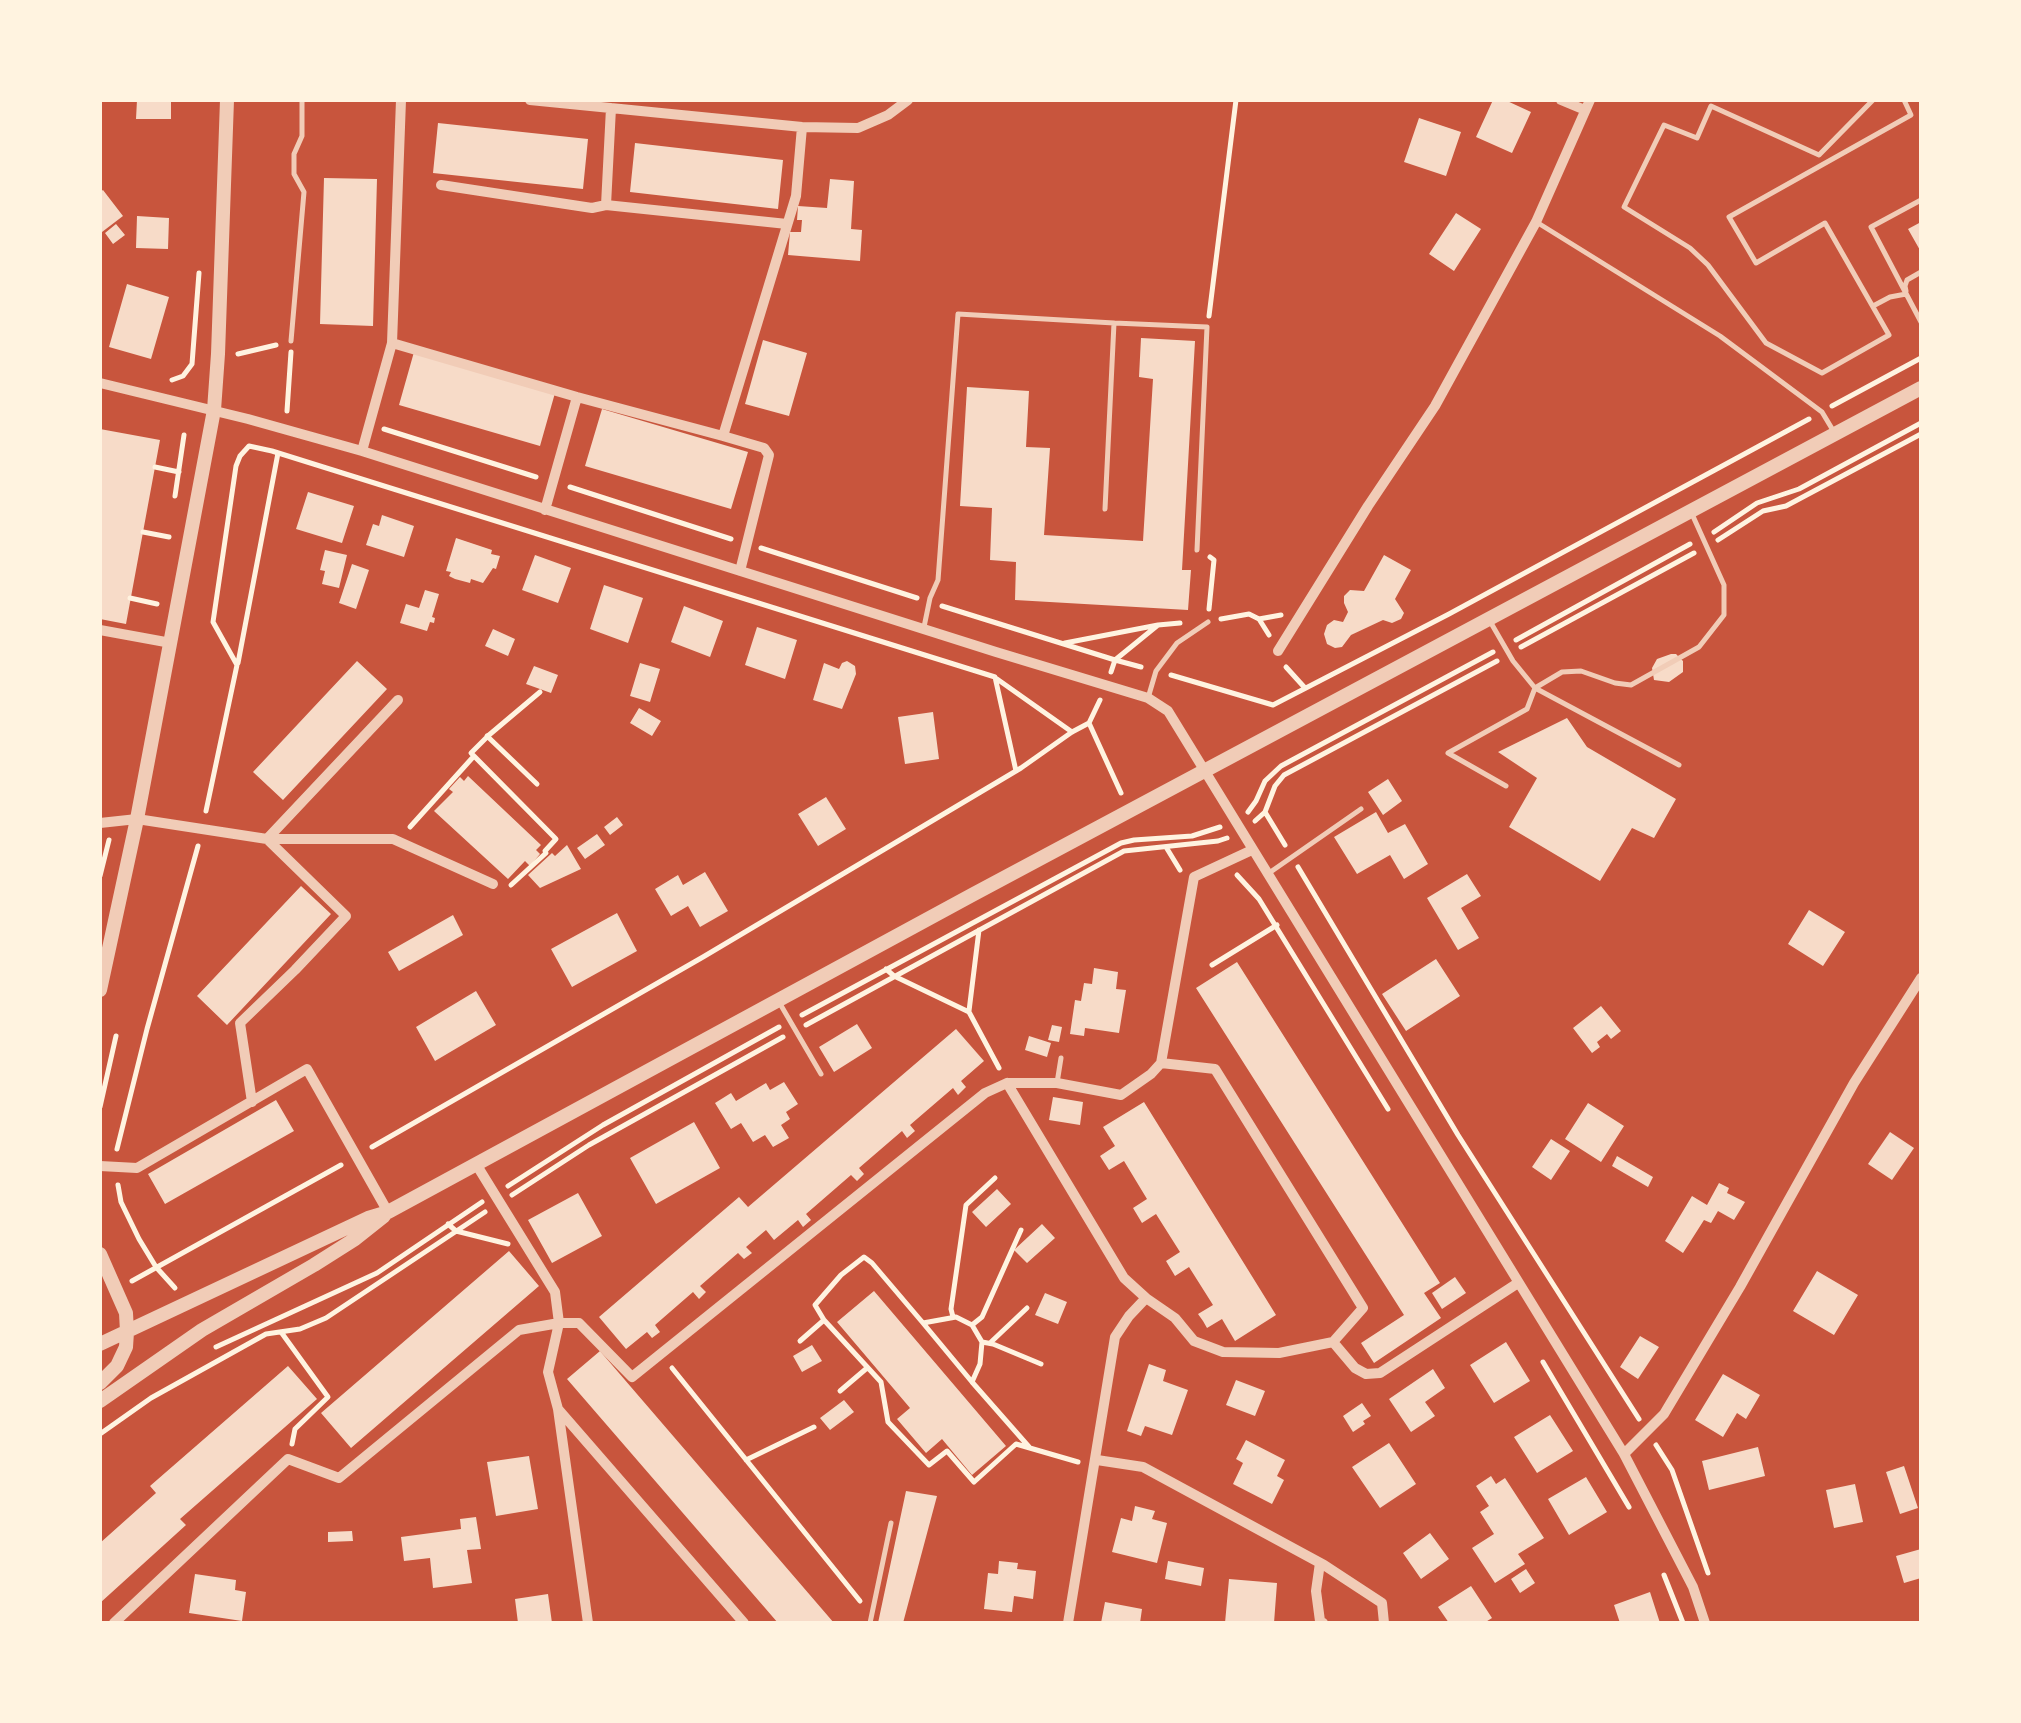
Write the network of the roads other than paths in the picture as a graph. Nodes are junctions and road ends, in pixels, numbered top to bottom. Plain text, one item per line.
1 (226, 100) edge
2 (302, 100) edge
3 (401, 100) edge
4 (530, 100) edge
5 (908, 100) edge
6 (1561, 100) edge
7 (1873, 100) edge
8 (1904, 100) edge
9 (1587, 105) edge
10 (610, 108) junction
11 (802, 127) junction
12 (441, 186) dead end
13 (1921, 200) edge
14 (606, 205) junction
15 (1536, 222) junction
16 (787, 224) junction
17 (1921, 272) edge
18 (1906, 294) junction
19 (1873, 306) junction
20 (1114, 322) junction
21 (1921, 322) edge
22 (291, 342) road end
23 (392, 342) junction
24 (100, 384) edge
25 (1921, 388) edge
26 (577, 398) junction
27 (214, 410) junction
28 (1835, 434) junction
29 (723, 436) junction
30 (362, 451) junction
31 (1105, 509) dead end
32 (545, 510) junction
33 (1690, 512) junction
34 (1200, 550) road end
35 (740, 571) junction
36 (1489, 620) junction
37 (1208, 622) road end
38 (924, 628) junction
39 (100, 630) edge
40 (171, 642) junction
41 (1278, 651) road end
42 (1535, 688) junction
43 (1148, 698) junction
44 (398, 700) dead end
45 (1679, 764) dead end
46 (1205, 770) junction
47 (1506, 786) dead end
48 (1361, 810) dead end
49 (137, 820) junction
50 (100, 823) edge
51 (267, 838) junction
52 (1252, 850) junction
53 (1267, 874) junction
54 (494, 884) road end
55 (1921, 978) edge
56 (100, 990) edge
57 (778, 1000) junction
58 (1061, 1058) dead end
59 (1161, 1062) junction
60 (821, 1074) dead end
61 (1007, 1083) junction
62 (1057, 1084) junction
63 (252, 1102) junction
64 (476, 1164) junction
65 (100, 1166) edge
66 (388, 1212) junction
67 (100, 1254) edge
68 (1518, 1283) junction
69 (1146, 1298) junction
70 (559, 1323) junction
71 (127, 1332) junction
72 (1333, 1342) junction
73 (100, 1344) edge
74 (100, 1384) edge
75 (100, 1401) edge
76 (558, 1409) junction
77 (1624, 1454) junction
78 (1096, 1464) junction
79 (891, 1522) dead end
80 (1320, 1563) junction
81 (871, 1620) edge
82 (114, 1623) edge
83 (588, 1623) edge
84 (744, 1623) edge
85 (1068, 1623) edge
86 (1324, 1623) edge
87 (1384, 1623) edge
88 (1705, 1623) edge

1 - 27 street
2 - 22 lane
3 - 23 street
4 - 10 street
5 - 11 street
6 - 9 street
7 - 19 lane
8 - 19 lane
9 - 15 street
10 - 11 street
10 - 14 street
11 - 16 street
12 - 14 street
13 - 18 lane
14 - 16 street
15 - 28 lane
15 - 41 street
16 - 29 street
17 - 18 lane
18 - 19 lane
18 - 21 lane
20 - 31 lane
20 - 34 lane
20 - 38 lane
23 - 26 street
23 - 30 street
24 - 27 street
25 - 28 street
26 - 29 street
26 - 32 street
27 - 30 street
27 - 40 street
28 - 33 street
29 - 35 street
30 - 32 street
32 - 35 street
33 - 36 street
33 - 42 lane
35 - 38 street
36 - 42 lane
36 - 46 street
37 - 43 lane
38 - 43 street
39 - 40 street
40 - 49 street
42 - 45 lane
42 - 47 lane
43 - 46 street
44 - 51 street
46 - 52 street
46 - 57 street
48 - 53 lane
49 - 50 street
49 - 51 street
49 - 56 street
51 - 54 street
51 - 63 street
52 - 53 street
52 - 59 street
53 - 68 street
55 - 77 street
57 - 60 lane
57 - 64 street
58 - 62 lane
59 - 62 street
59 - 72 street
61 - 62 street
61 - 69 street
61 - 70 street
63 - 65 street
63 - 66 street
64 - 66 street
64 - 70 street
66 - 71 street
66 - 75 street
67 - 71 street
68 - 72 street
68 - 77 street
69 - 72 street
69 - 78 street
70 - 76 street
70 - 82 street
71 - 73 street
71 - 74 street
76 - 83 street
76 - 84 street
77 - 88 street
78 - 80 street
78 - 85 street
79 - 81 lane
80 - 86 street
80 - 87 street

